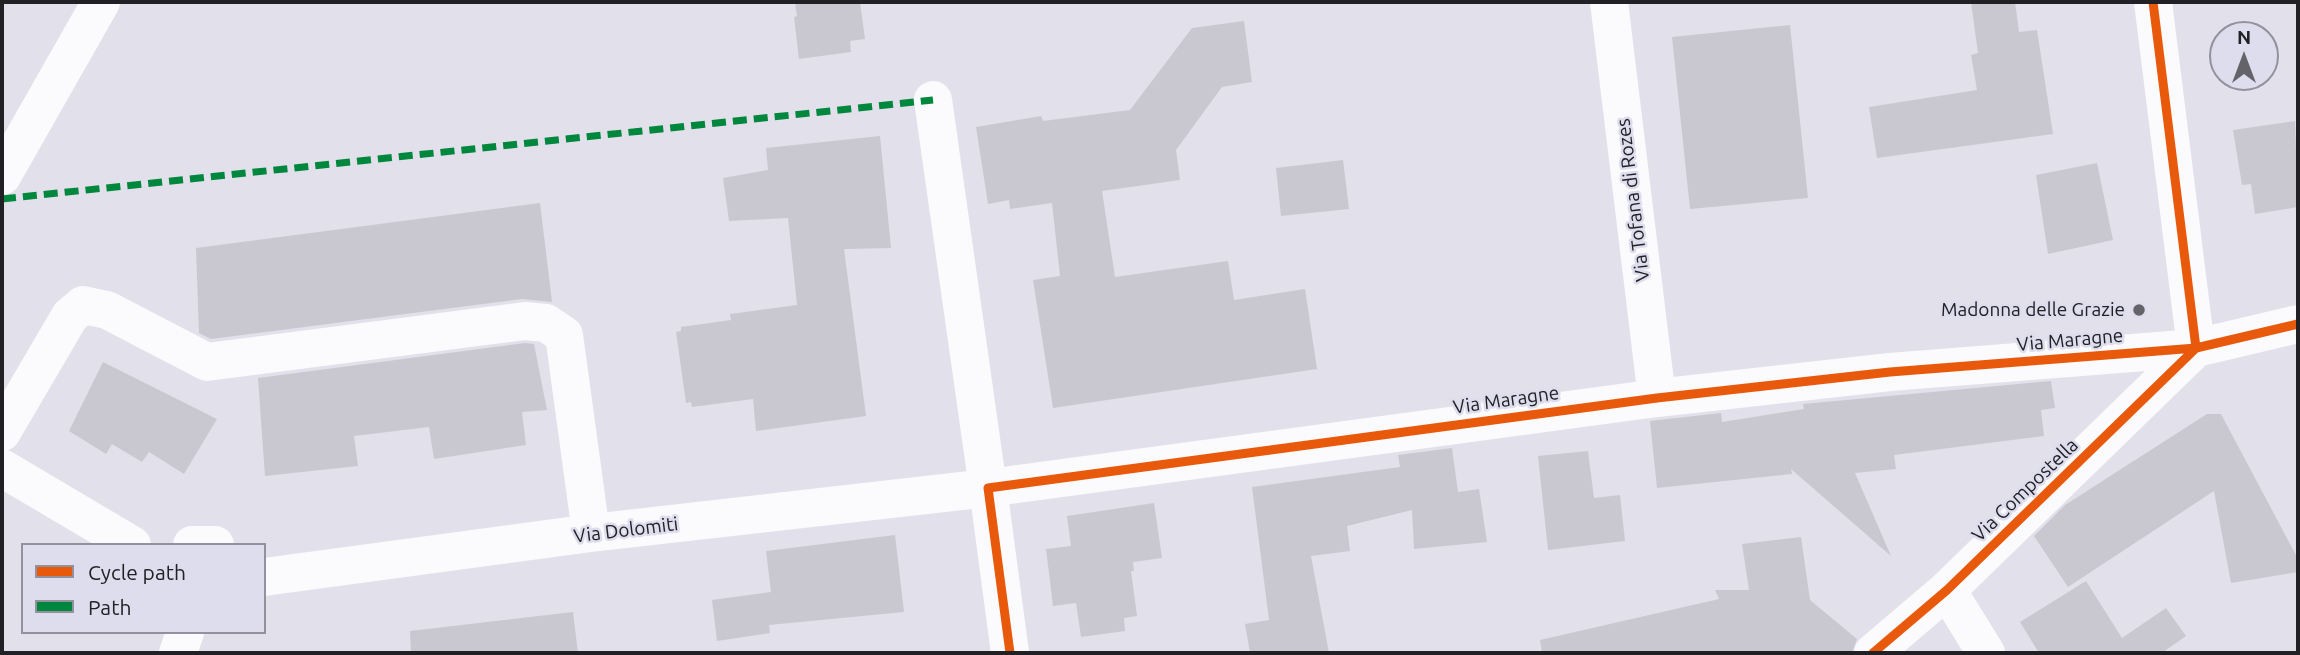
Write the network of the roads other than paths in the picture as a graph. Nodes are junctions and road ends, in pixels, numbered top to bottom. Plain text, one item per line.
1 (102, 2) edge
2 (1609, 2) edge
3 (2152, 2) edge
4 (933, 100) dead end
5 (2, 176) edge
6 (2298, 324) edge
7 (2196, 348) junction
8 (1657, 398) junction
9 (2, 432) edge
10 (2, 468) edge
11 (988, 488) junction
12 (591, 533) junction
13 (128, 543) edge
14 (266, 577) edge
15 (1947, 590) junction
16 (184, 634) edge
17 (178, 653) edge
18 (1010, 653) edge
19 (1872, 653) edge
20 (1986, 653) edge

1 - 5 street
2 - 8 street, Via Tofana di Rozes
3 - 7 street
4 - 11 street
6 - 7 street, Via Maragne
7 - 8 street, Via Maragne
7 - 15 street, Via Compostella
8 - 11 street, Via Maragne
9 - 12 street
10 - 13 street
11 - 12 street, Via Dolomiti
11 - 18 street
12 - 14 street, Via Dolomiti
15 - 19 street, Via Compostella
15 - 20 street
16 - 17 street

